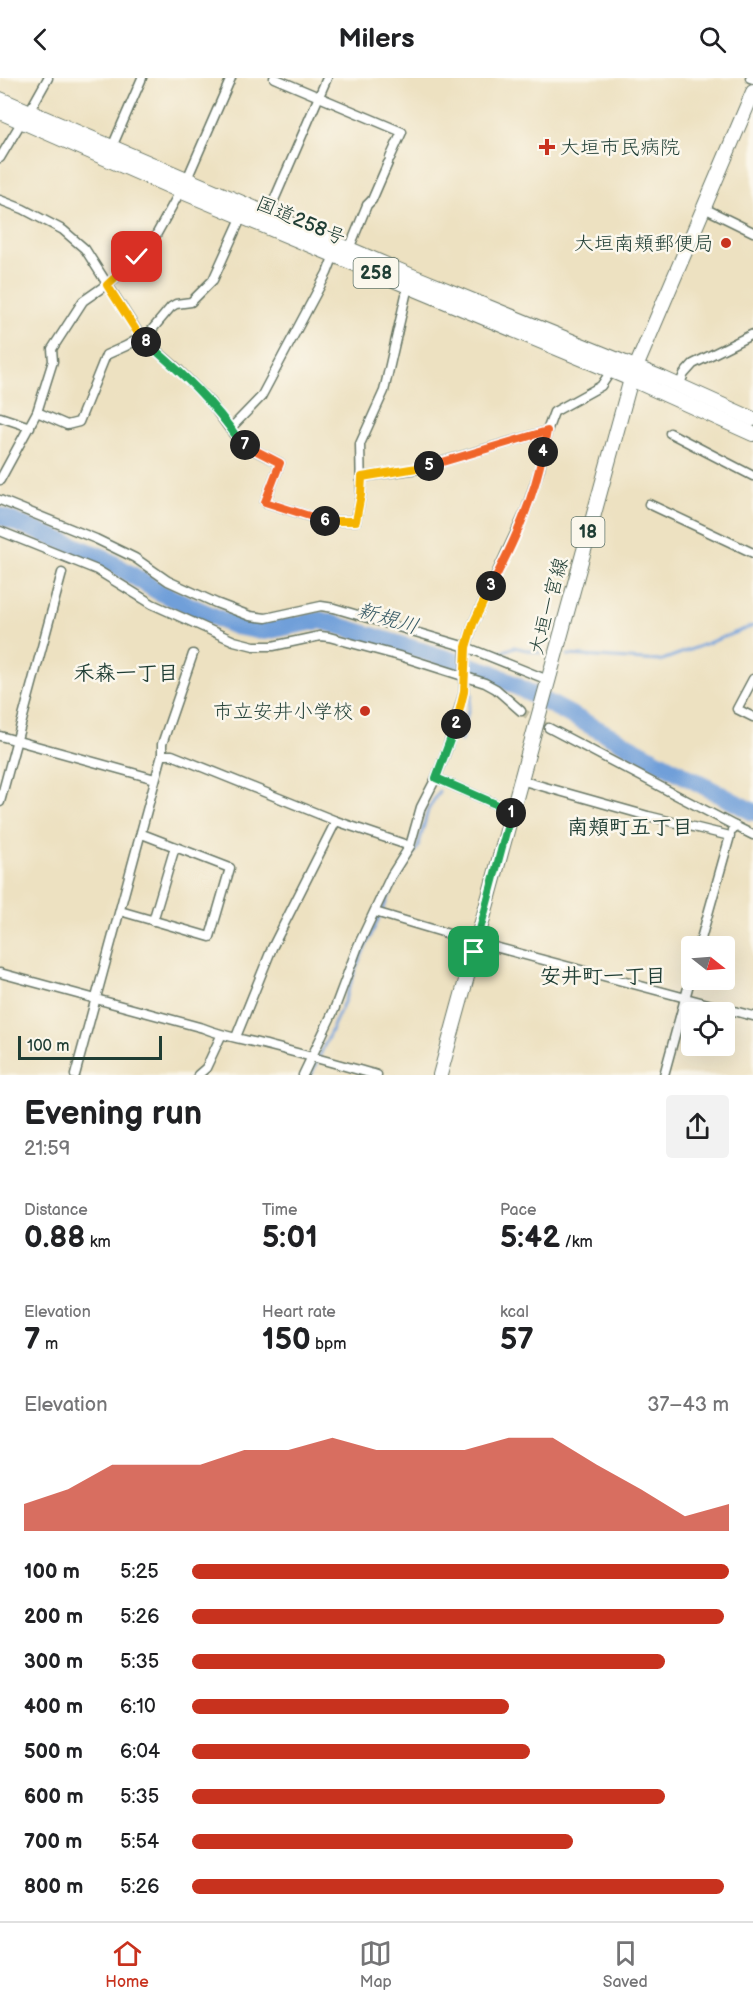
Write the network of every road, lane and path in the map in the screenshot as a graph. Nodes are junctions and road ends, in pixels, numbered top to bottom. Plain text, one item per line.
1 (48, 78) edge
2 (141, 78) edge
3 (231, 78) edge
4 (274, 78) edge
5 (327, 78) edge
6 (753, 92) edge
7 (318, 97) junction
8 (0, 99) edge
9 (0, 112) edge
10 (26, 117) junction
11 (112, 147) junction
12 (0, 158) edge
13 (184, 185) junction
14 (0, 200) edge
15 (704, 208) junction
16 (268, 214) junction
17 (242, 216) junction
18 (753, 232) edge
19 (349, 249) junction
20 (334, 255) junction
21 (107, 285) junction
22 (408, 286) junction
23 (753, 334) edge
24 (141, 338) junction
25 (611, 371) junction
26 (634, 373) junction
27 (679, 386) junction
28 (37, 412) junction
29 (0, 417) edge
30 (753, 419) edge
31 (30, 427) junction
32 (231, 428) junction
33 (547, 431) junction
34 (670, 433) dead end
35 (753, 434) edge
36 (362, 477) junction
37 (753, 477) edge
38 (0, 480) edge
39 (0, 500) edge
40 (649, 504) dead end
41 (0, 531) edge
42 (753, 553) edge
43 (62, 573) dead end
44 (466, 649) junction
45 (193, 654) dead end
46 (464, 675) junction
47 (753, 679) edge
48 (547, 683) junction
49 (521, 711) tunnel mouth
50 (753, 717) edge
51 (549, 728) tunnel mouth
52 (0, 736) edge
53 (16, 741) junction
54 (162, 755) junction
55 (436, 778) junction
56 (156, 779) junction
57 (520, 780) junction
58 (0, 802) edge
59 (512, 810) junction
60 (336, 821) junction
61 (735, 826) junction
62 (142, 834) junction
63 (753, 835) edge
64 (730, 836) junction
65 (410, 846) junction
66 (175, 847) junction
67 (120, 911) junction
68 (380, 913) junction
69 (153, 921) junction
70 (702, 936) edge
71 (476, 942) junction
72 (0, 973) edge
73 (687, 990) edge
74 (685, 998) junction
75 (95, 1000) junction
76 (753, 1016) edge
77 (221, 1036) junction
78 (236, 1037) junction
79 (316, 1058) junction
80 (75, 1075) edge
81 (198, 1075) edge
82 (303, 1075) edge
83 (377, 1075) edge
84 (440, 1075) edge
85 (664, 1075) edge

1 - 10 street
2 - 11 street
3 - 13 street
4 - 7 street
5 - 7 street
6 - 15 main road, 大垣一宮線 / 18
7 - 16 street
7 - 19 street
8 - 10 main road, 国道258号 / 258
9 - 10 main road, 国道258号 / 258
10 - 11 main road, 国道258号 / 258
10 - 12 street
10 - 13 main road, 国道258号 / 258
11 - 13 main road, 国道258号 / 258
13 - 16 main road, 国道258号 / 258
13 - 17 main road, 国道258号 / 258
13 - 21 street
14 - 21 street
15 - 18 street
15 - 26 main road, 大垣一宮線 / 18
16 - 19 main road, 国道258号 / 258
17 - 20 main road, 国道258号 / 258
17 - 24 street
19 - 26 main road, 国道258号 / 258
20 - 22 main road, 国道258号 / 258
20 - 32 street
21 - 24 street
21 - 28 street
22 - 25 main road, 国道258号 / 258
22 - 36 street
23 - 27 street
24 - 28 street
24 - 32 street
25 - 26 main road, 国道258号 / 258
25 - 33 street
26 - 27 main road, 国道258号 / 258
26 - 35 main road, 国道258号 / 258
26 - 48 main road, 大垣一宮線 / 18
27 - 30 main road, 国道258号 / 258
28 - 31 street
29 - 31 street
31 - 38 street
32 - 36 street
33 - 36 street
33 - 44 street
34 - 37 street
39 - 44 street
40 - 42 street
41 - 46 street
43 - 53 street
44 - 46 street
44 - 48 street
45 - 54 street
46 - 49 street
46 - 55 street
47 - 50 street
48 - 57 main road, 大垣一宮線 / 18
51 - 61 street
52 - 53 street
53 - 56 street
53 - 58 street
54 - 56 street
54 - 60 street
55 - 59 street
55 - 65 street
56 - 62 street
57 - 59 main road, 大垣一宮線 / 18
57 - 64 street
59 - 71 main road, 大垣一宮線 / 18
60 - 65 street
60 - 78 street
61 - 63 street
61 - 64 street
62 - 66 street
62 - 67 street
64 - 70 street
65 - 68 street
66 - 69 street
66 - 69 street
67 - 69 street
67 - 75 street
68 - 71 street
68 - 79 street
71 - 74 street
71 - 84 main road, 大垣一宮線 / 18
72 - 75 street
73 - 74 street
74 - 76 street
74 - 85 street
75 - 77 street
75 - 80 street
77 - 78 street
77 - 81 street
78 - 79 street
79 - 82 street
79 - 83 street

